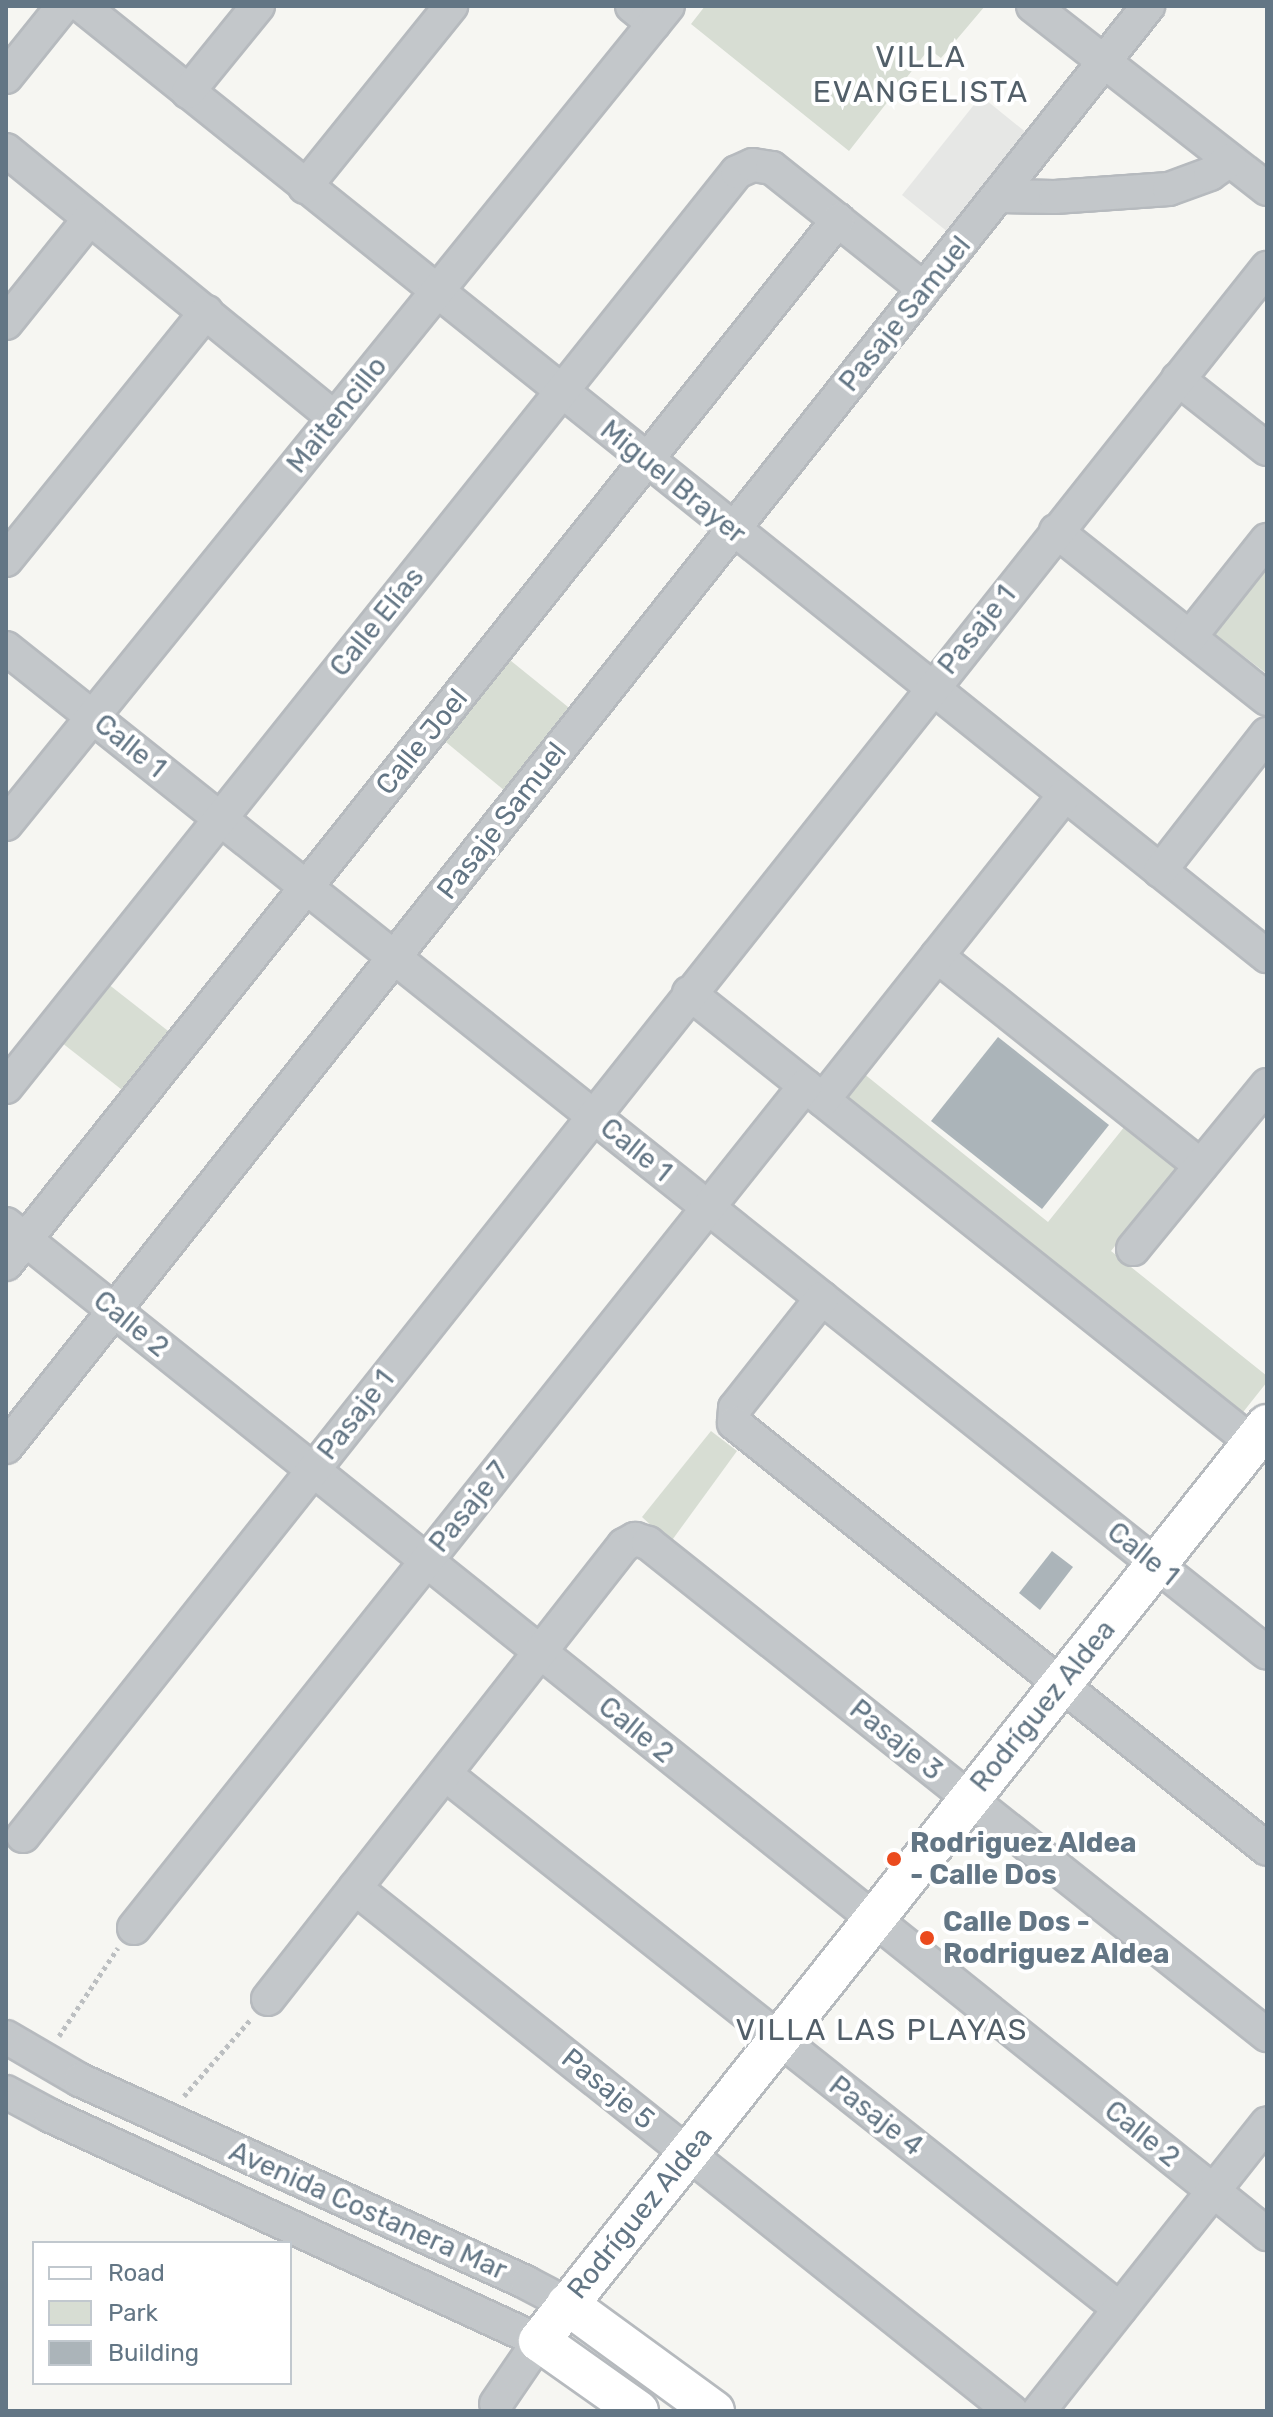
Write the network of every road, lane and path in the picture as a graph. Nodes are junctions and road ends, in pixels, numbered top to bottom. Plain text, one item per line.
1 (63, 6) edge
2 (82, 6) edge
3 (258, 6) edge
4 (451, 6) edge
5 (1033, 6) edge
6 (1148, 6) edge
7 (651, 12) edge
8 (1104, 62) junction
9 (6, 77) edge
10 (188, 92) junction
11 (6, 150) edge
12 (1230, 160) junction
13 (305, 187) junction
14 (1267, 189) edge
15 (999, 196) junction
16 (90, 218) junction
17 (838, 220) junction
18 (1267, 268) edge
19 (924, 289) junction
20 (436, 293) junction
21 (206, 312) junction
22 (6, 323) edge
23 (1178, 379) junction
24 (560, 392) junction
25 (335, 418) junction
26 (1267, 449) edge
27 (646, 461) junction
28 (733, 530) junction
29 (1056, 531) junction
30 (1267, 540) edge
31 (6, 560) edge
32 (1190, 637) junction
33 (6, 648) edge
34 (931, 688) junction
35 (1267, 699) edge
36 (94, 718) junction
37 (1267, 734) edge
38 (1065, 795) junction
39 (220, 819) junction
40 (6, 824) edge
41 (1160, 871) junction
42 (306, 887) junction
43 (937, 956) junction
44 (1267, 956) edge
45 (394, 957) junction
46 (689, 993) junction
47 (1267, 1085) edge
48 (6, 1087) edge
49 (814, 1093) junction
50 (593, 1116) junction
51 (1201, 1166) junction
52 (708, 1208) junction
53 (12, 1242) edge
54 (1133, 1249) dead end
55 (822, 1298) junction
56 (114, 1311) junction
57 (1260, 1434) edge
58 (6, 1447) edge
59 (313, 1470) junction
60 (426, 1561) junction
61 (1156, 1564) junction
62 (540, 1653) junction
63 (1267, 1653) edge
64 (1061, 1684) junction
65 (445, 1774) junction
66 (969, 1799) junction
67 (23, 1836) dead end
68 (1267, 1849) edge
69 (355, 1888) junction
70 (873, 1920) junction
71 (134, 1928) joint
72 (268, 1999) joint
73 (1267, 2035) edge
74 (6, 2037) edge
75 (779, 2039) junction
76 (44, 2061) junction
77 (6, 2092) edge
78 (165, 2118) junction
79 (1267, 2123) edge
80 (688, 2153) junction
81 (1213, 2191) junction
82 (1267, 2234) edge
83 (567, 2304) junction
84 (1120, 2309) junction
85 (539, 2341) junction
86 (496, 2404) dead end
87 (638, 2411) edge
88 (714, 2411) edge
89 (1011, 2411) edge
90 (1039, 2411) edge

1 - 9 street
2 - 10 street, Miguel Brayer
3 - 10 street
4 - 13 street
5 - 8 street
6 - 8 street, Pasaje Samuel
7 - 20 street, Maitencillo
8 - 12 street
8 - 15 street, Pasaje Samuel
10 - 13 street, Miguel Brayer
11 - 16 street
12 - 14 street
12 - 15 street
13 - 20 street, Miguel Brayer
15 - 19 street, Pasaje Samuel
16 - 21 street
16 - 22 street
17 - 19 street
17 - 24 street, Calle Elías
17 - 27 street, Calle Joel
18 - 23 street, Pasaje 1
19 - 28 street, Pasaje Samuel
20 - 24 street, Miguel Brayer
20 - 25 street, Maitencillo
21 - 25 street
21 - 31 street
23 - 26 street
23 - 29 street, Pasaje 1
24 - 27 street, Miguel Brayer
24 - 39 street, Calle Elías
25 - 36 street, Maitencillo
27 - 28 street, Miguel Brayer
27 - 42 street, Calle Joel
28 - 34 street, Miguel Brayer
28 - 45 street, Pasaje Samuel
29 - 32 street
29 - 34 street, Pasaje 1
30 - 32 street
32 - 35 street
33 - 36 street, Calle 1
34 - 38 street, Miguel Brayer
34 - 46 street, Pasaje 1
36 - 39 street, Calle 1
36 - 40 street, Maitencillo
37 - 41 street
38 - 41 street, Miguel Brayer
38 - 43 street
39 - 42 street, Calle 1
39 - 48 street, Calle Elías
41 - 44 street, Miguel Brayer
42 - 45 street, Calle 1
42 - 53 street, Calle Joel
43 - 49 street
43 - 51 street
45 - 50 street, Calle 1
45 - 56 street, Pasaje Samuel
46 - 49 street
46 - 50 street, Pasaje 1
47 - 51 street
49 - 52 street, Pasaje 7
49 - 57 street
50 - 52 street, Calle 1
50 - 59 street, Pasaje 1
51 - 54 street
52 - 55 street, Calle 1
52 - 60 street, Pasaje 7
53 - 56 street, Calle 2
55 - 61 street, Calle 1
55 - 64 street
56 - 58 street, Pasaje Samuel
56 - 59 street, Calle 2
57 - 61 main road, Rodríguez Aldea
59 - 60 street, Calle 2
59 - 67 street, Pasaje 1
60 - 62 street, Calle 2
60 - 71 street, Pasaje 7
61 - 63 street, Calle 1
61 - 64 main road, Rodríguez Aldea
62 - 65 street
62 - 66 street, Pasaje 3
62 - 70 street, Calle 2
64 - 66 main road, Rodríguez Aldea
64 - 68 street
65 - 69 street
65 - 75 street, Pasaje 4
66 - 70 main road, Rodríguez Aldea
66 - 73 street, Pasaje 3
69 - 72 street
69 - 80 street, Pasaje 5
70 - 75 main road, Rodríguez Aldea
70 - 81 street, Calle 2
71 - 76 path
72 - 78 path
74 - 76 street, Avenida Costanera Mar
75 - 80 main road, Rodríguez Aldea
75 - 84 street, Pasaje 4
76 - 78 street, Avenida Costanera Mar
77 - 85 street, Avenida Costanera Mar
78 - 83 street, Avenida Costanera Mar
79 - 81 street
80 - 83 main road, Rodríguez Aldea
80 - 89 street, Pasaje 5
81 - 82 street, Calle 2
81 - 84 street
83 - 85 main road, Rodríguez Aldea
83 - 88 main road, Avenida Costanera Mar
84 - 90 street
85 - 86 street, Rodríguez Aldea
85 - 87 main road, Avenida Costanera Mar

